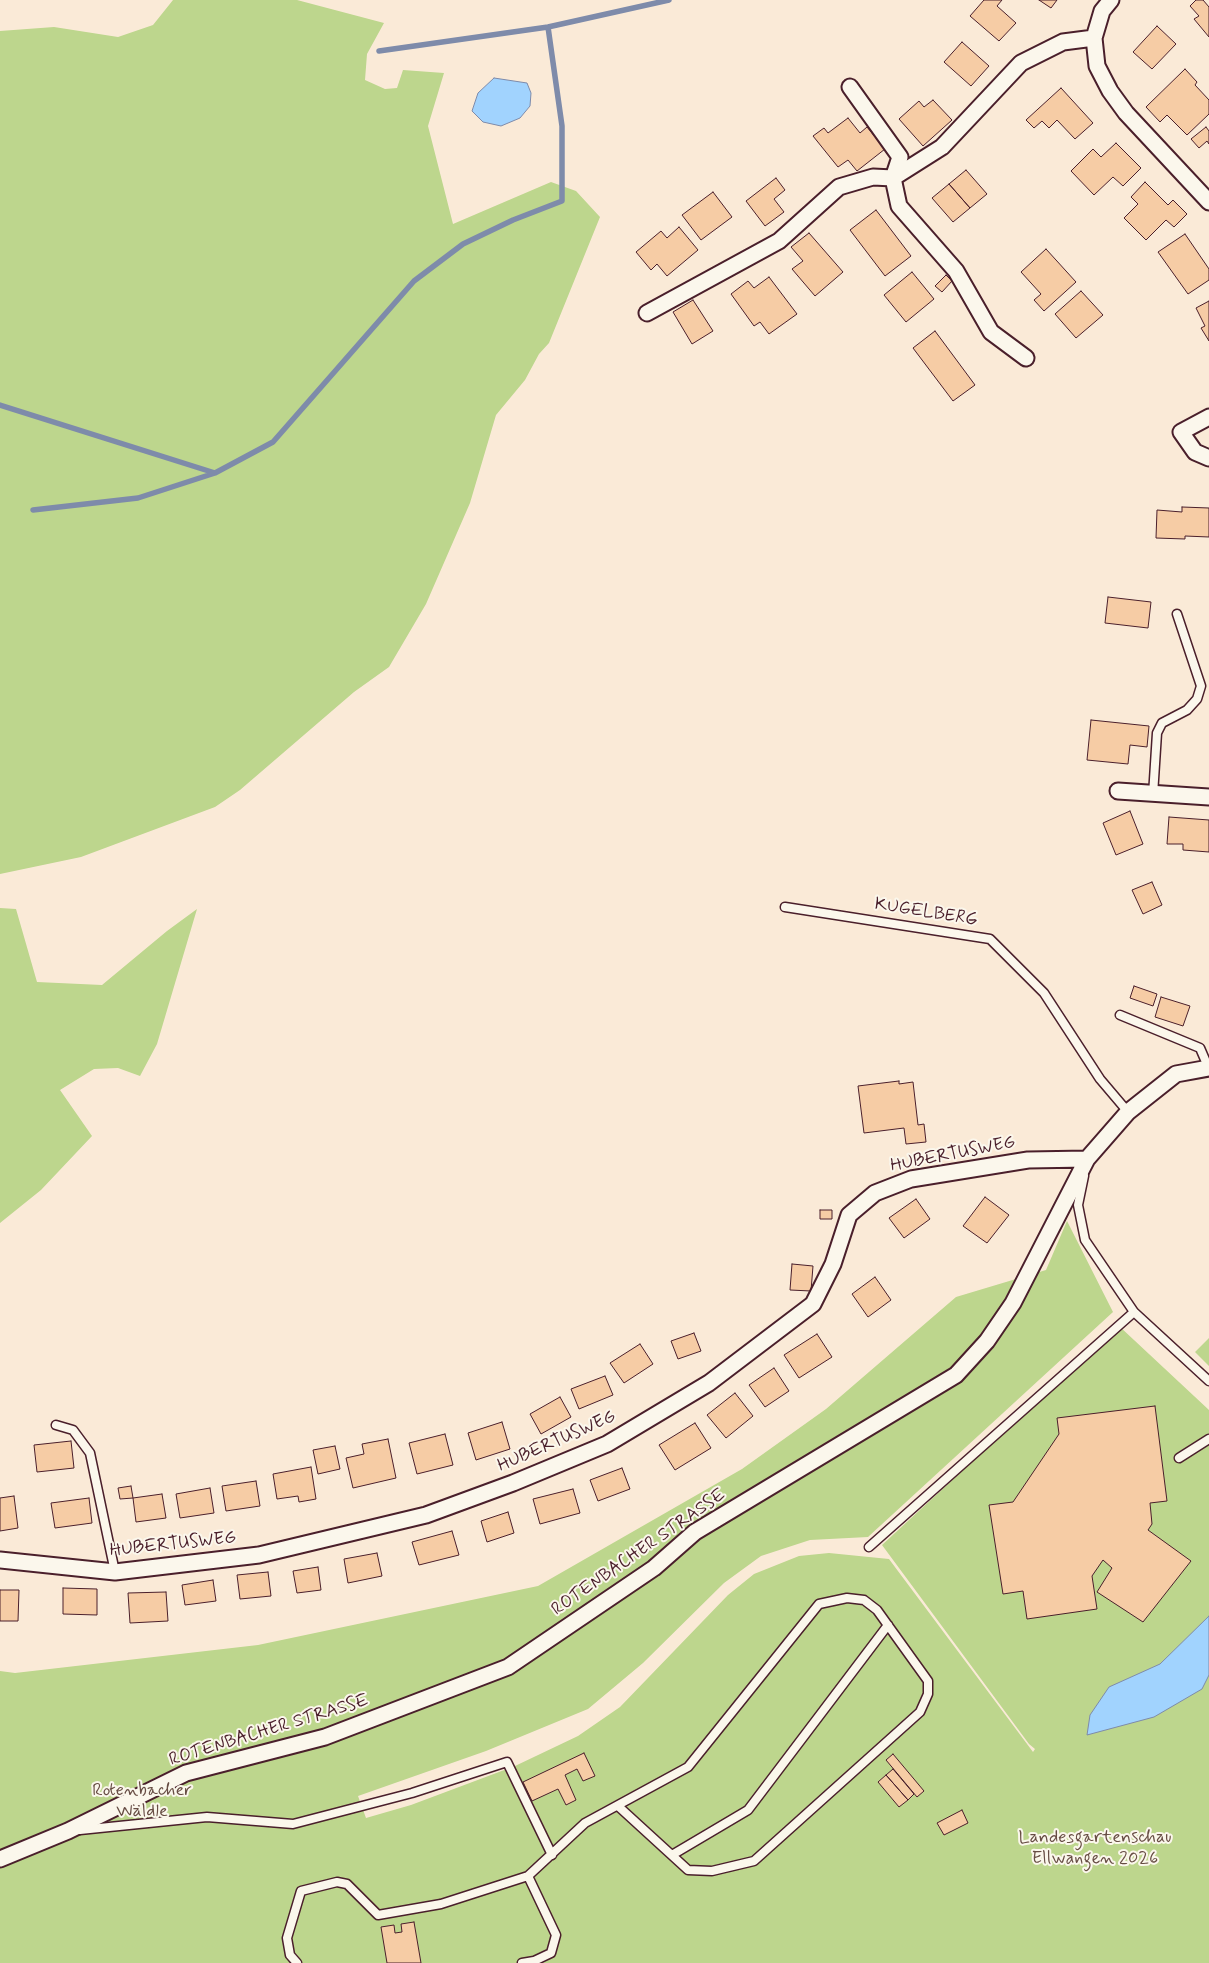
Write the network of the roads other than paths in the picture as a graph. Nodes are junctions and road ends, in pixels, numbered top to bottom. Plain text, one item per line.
1 (1111, 0) edge
2 (1094, 38) junction
3 (850, 87) dead end
4 (893, 178) junction
5 (1209, 202) edge
6 (647, 313) dead end
7 (1026, 358) dead end
8 (1209, 417) edge
9 (1209, 458) edge
10 (1177, 614) dead end
11 (1118, 791) dead end
12 (1153, 795) junction
13 (1209, 797) edge
14 (785, 907) dead end
15 (1120, 1016) dead end
16 (1209, 1068) edge
17 (1128, 1112) junction
18 (1087, 1159) junction
19 (1134, 1312) junction
20 (1209, 1381) edge
21 (56, 1425) dead end
22 (1209, 1439) edge
23 (1179, 1458) dead end
24 (869, 1547) dead end
25 (0, 1560) edge
26 (115, 1572) junction
27 (888, 1625) junction
28 (618, 1806) junction
29 (68, 1831) junction
30 (552, 1855) junction
31 (672, 1855) junction
32 (0, 1859) edge
33 (528, 1876) junction
34 (296, 1963) edge
35 (522, 1963) edge

1 - 2 street
2 - 4 street
2 - 5 street
3 - 4 street
4 - 6 street
4 - 7 street
8 - 9 street
10 - 12 lane
11 - 12 street
12 - 13 street
14 - 17 lane, KUGELBERG
15 - 16 lane
16 - 17 street, ROTENBACHER STRASSE
17 - 18 street, ROTENBACHER STRASSE
18 - 19 lane
18 - 26 street, HUBERTUSWEG
18 - 29 street, ROTENBACHER STRASSE
19 - 20 lane
19 - 24 lane
21 - 26 lane
22 - 23 lane
25 - 26 street, HUBERTUSWEG
27 - 28 lane
27 - 31 lane
27 - 31 lane
28 - 30 lane
28 - 31 lane
29 - 30 lane
29 - 32 street, ROTENBACHER STRASSE
30 - 33 lane
33 - 34 lane
33 - 35 lane

